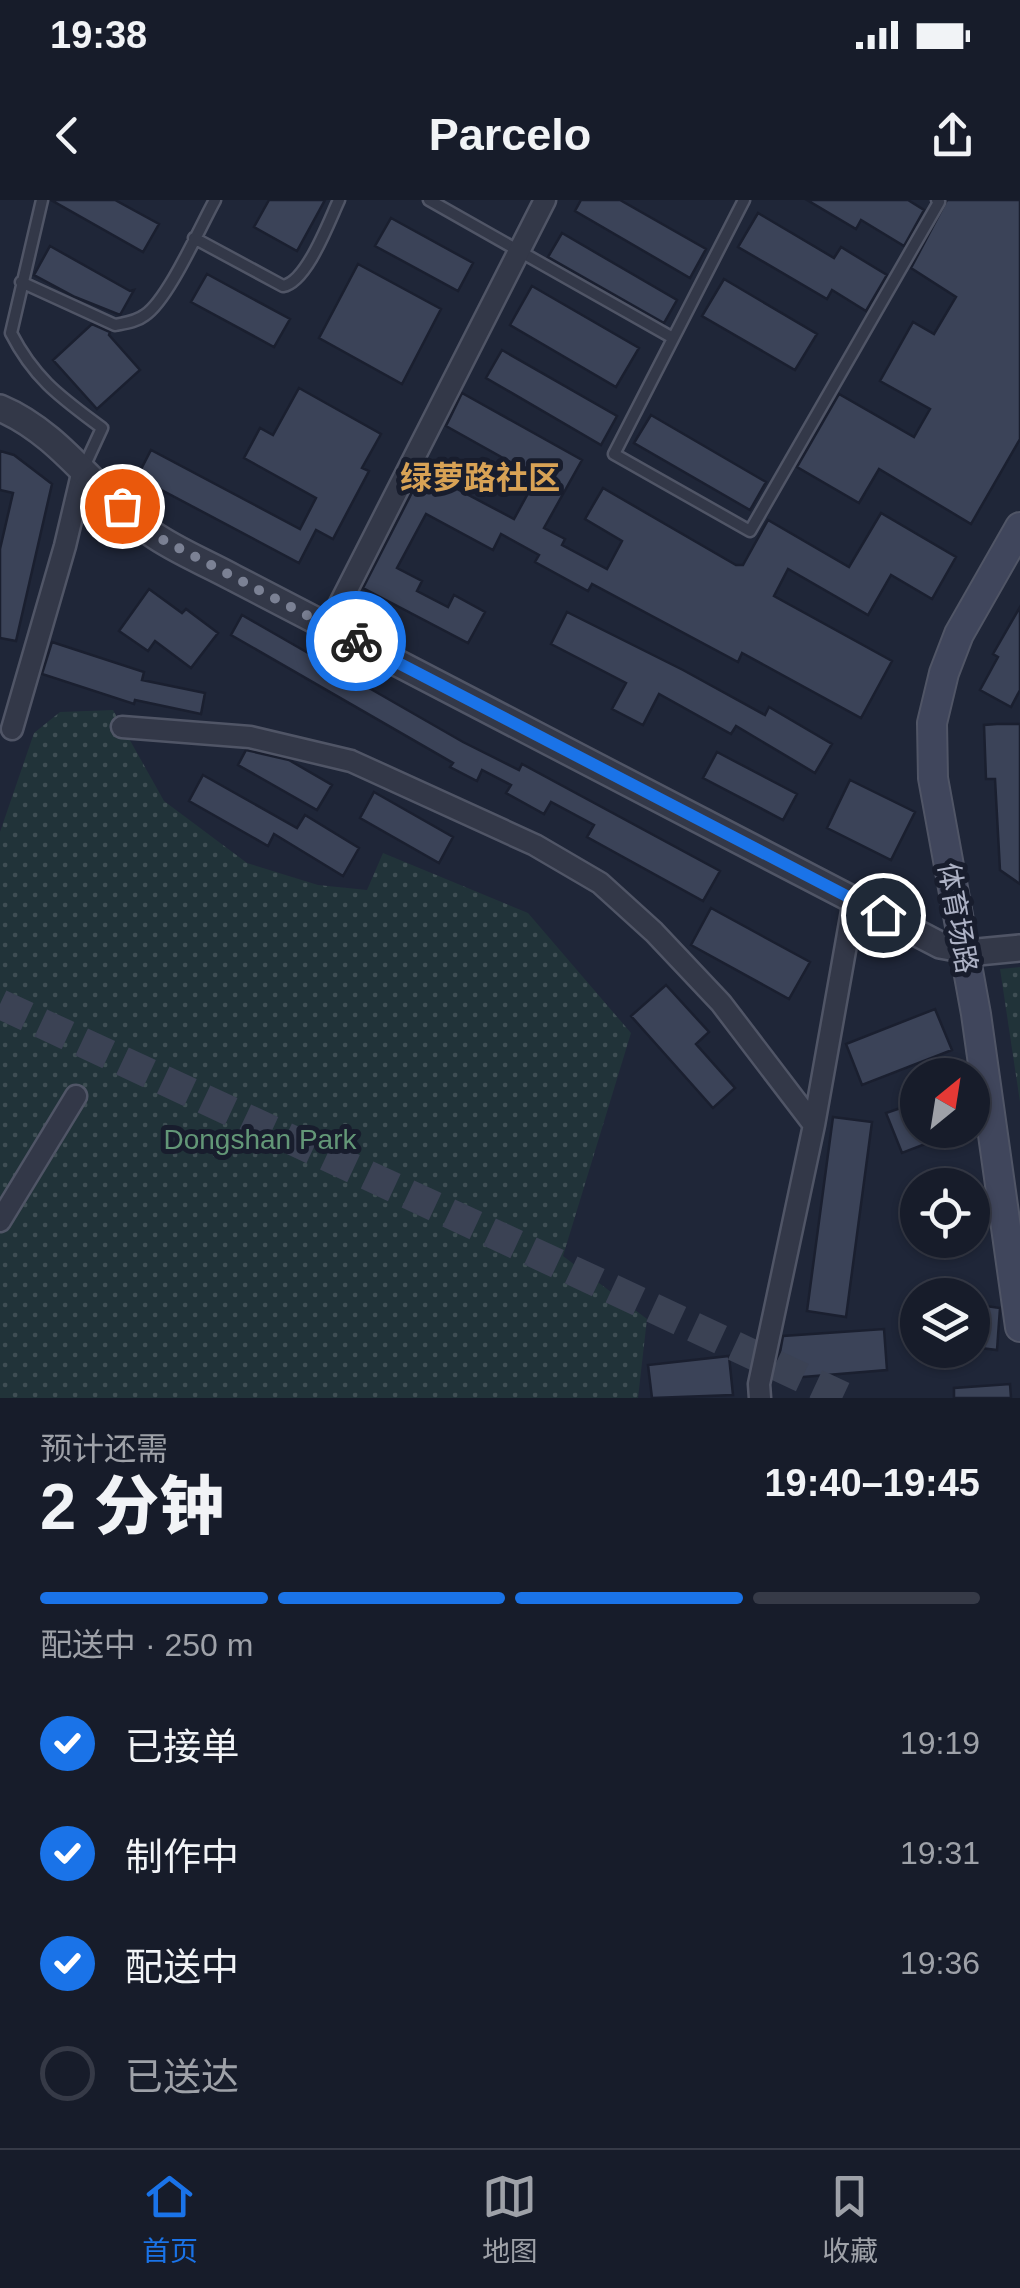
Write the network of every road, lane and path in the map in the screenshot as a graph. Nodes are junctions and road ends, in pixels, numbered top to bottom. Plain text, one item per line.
1 (42, 200) edge
2 (215, 200) edge
3 (340, 200) edge
4 (429, 200) edge
5 (545, 200) edge
6 (744, 200) edge
7 (937, 200) edge
8 (194, 238) junction
9 (520, 250) junction
10 (21, 282) junction
11 (673, 338) junction
12 (0, 408) edge
13 (83, 470) junction
14 (1020, 527) edge
15 (1020, 550) edge
16 (328, 627) junction
17 (122, 727) dead end
18 (12, 729) dead end
19 (854, 900) junction
20 (1020, 948) edge
21 (971, 950) junction
22 (76, 1096) dead end
23 (814, 1126) junction
24 (0, 1221) edge
25 (1020, 1226) edge
26 (1020, 1327) edge
27 (760, 1398) edge

1 - 10 lane
2 - 8 lane
3 - 8 lane
4 - 9 lane
5 - 9 street
6 - 11 lane
7 - 11 lane
8 - 10 lane
9 - 11 lane
9 - 16 street
10 - 13 lane
12 - 13 street
13 - 16 street
13 - 18 street
14 - 21 main road, 体育场路
15 - 21 main road, 体育场路
16 - 19 street
17 - 23 street
19 - 21 street
19 - 23 street
20 - 21 street
21 - 25 main road, 体育场路
21 - 26 main road, 体育场路
22 - 24 street
23 - 27 street

